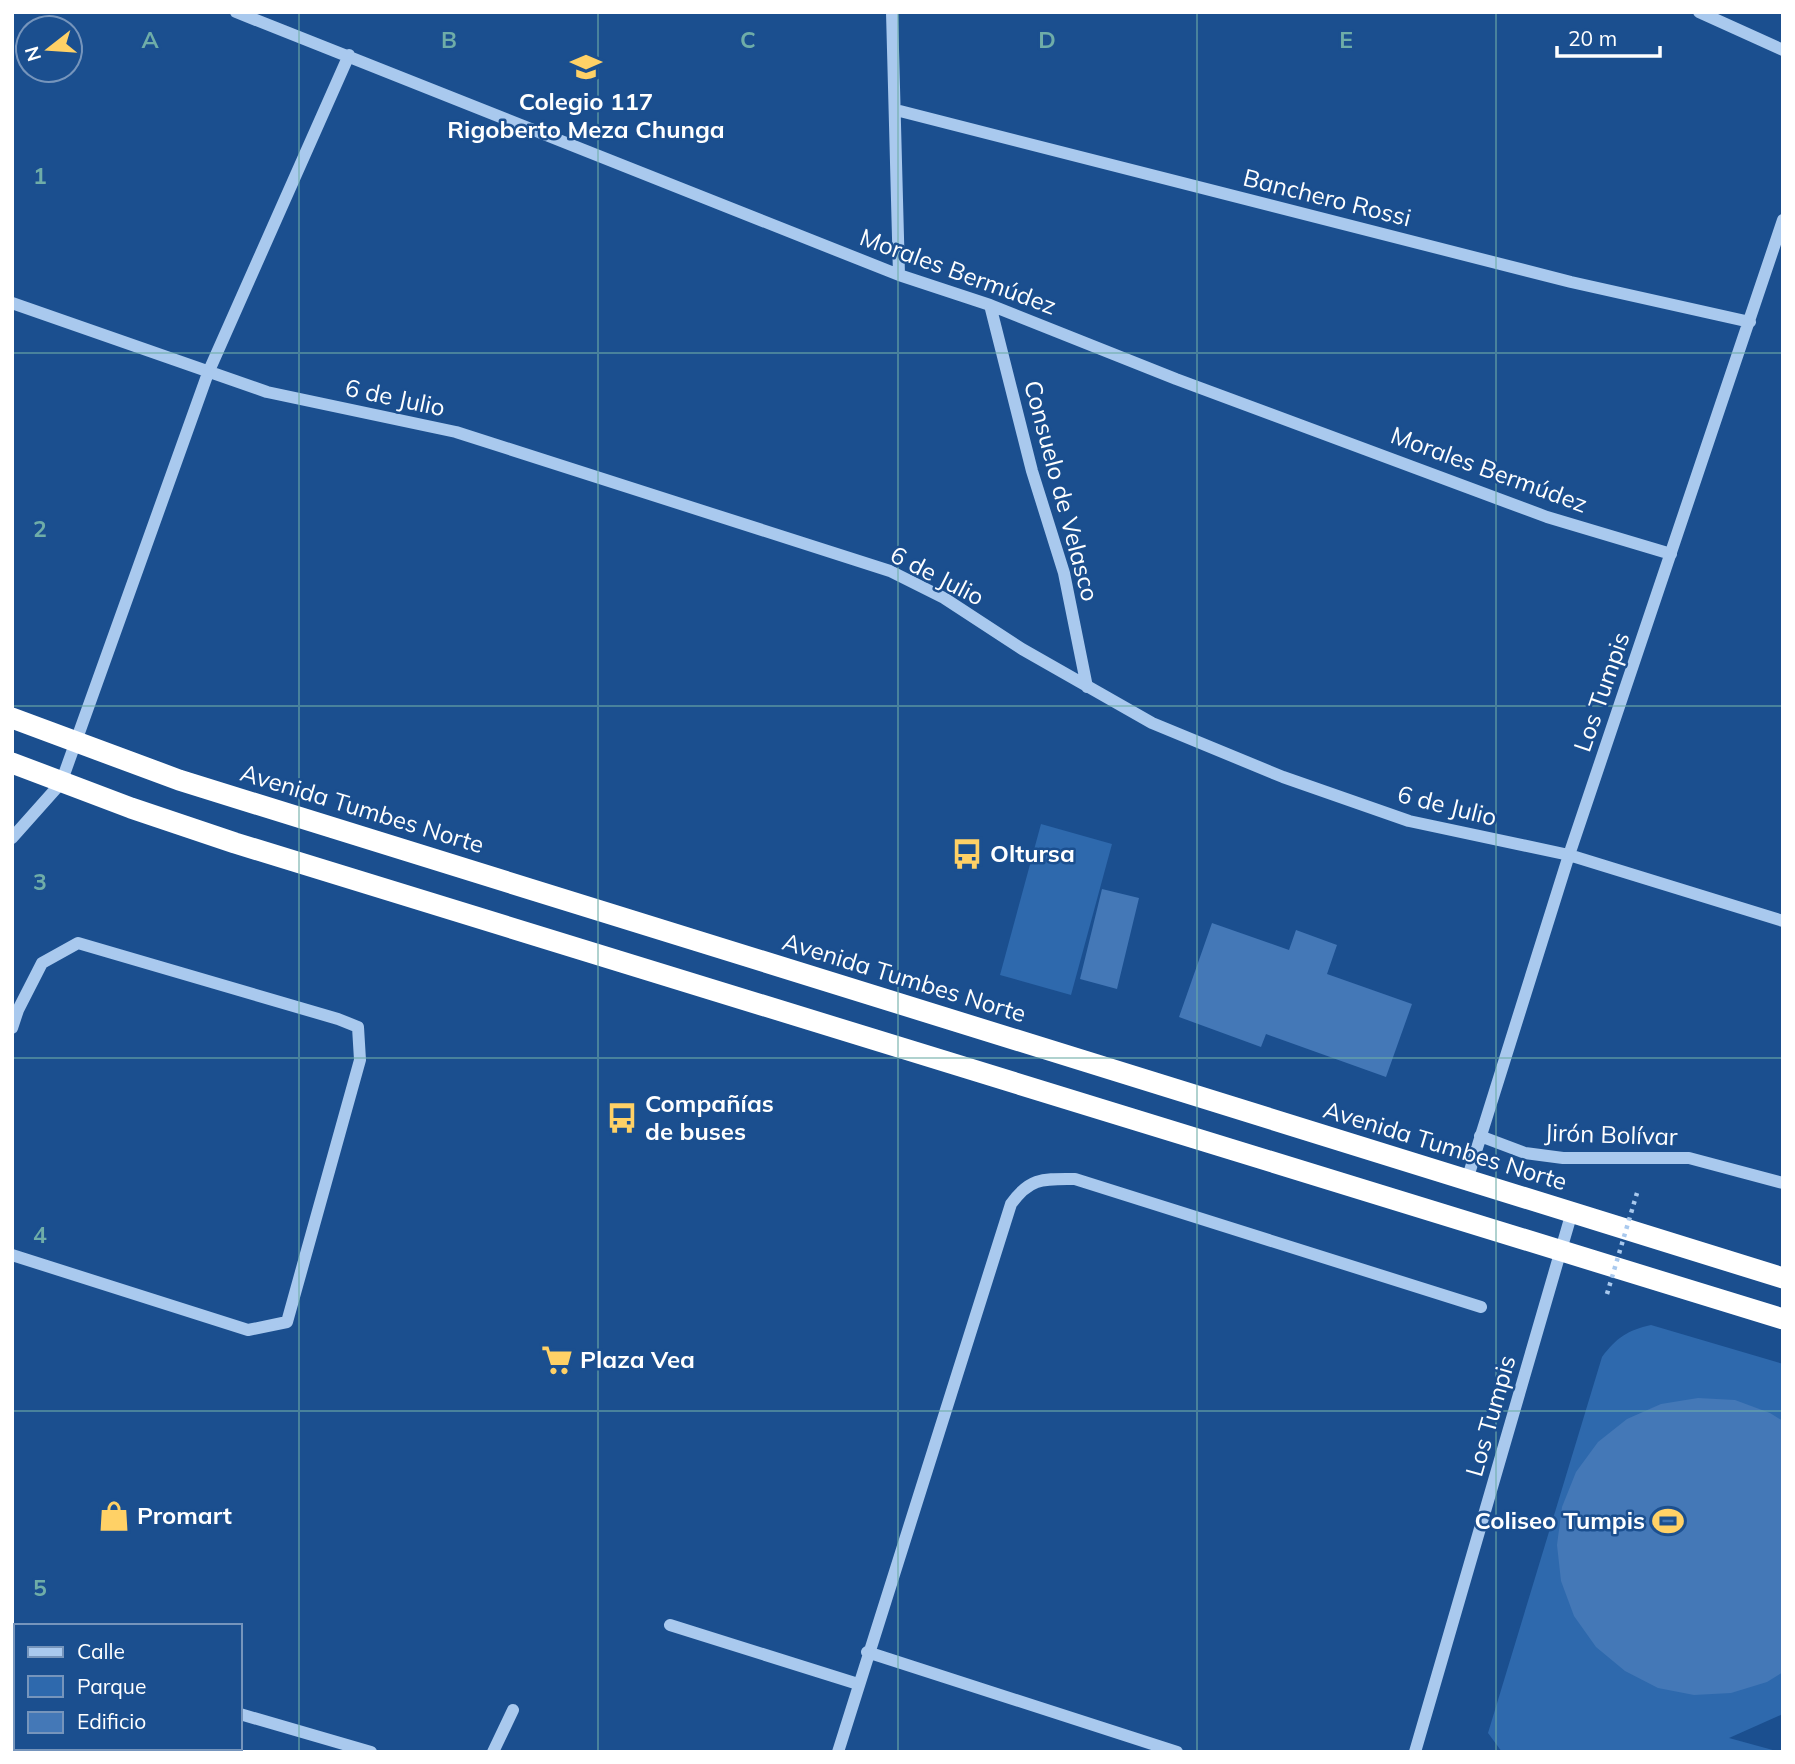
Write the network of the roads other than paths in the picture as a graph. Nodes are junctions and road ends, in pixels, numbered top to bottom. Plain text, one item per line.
1 (236, 12) edge
2 (892, 12) edge
3 (1699, 12) edge
4 (1783, 50) edge
5 (349, 55) junction
6 (896, 110) junction
7 (1783, 220) edge
8 (900, 275) junction
9 (12, 303) edge
10 (990, 305) junction
11 (1750, 322) junction
12 (208, 373) junction
13 (1671, 554) junction
14 (1087, 687) junction
15 (15, 724) edge
16 (75, 744) junction
17 (12, 763) edge
18 (61, 783) junction
19 (12, 838) edge
20 (1569, 855) junction
21 (1783, 920) edge
22 (12, 1028) edge
23 (1480, 1136) junction
24 (1467, 1180) junction
25 (1783, 1183) edge
26 (1572, 1212) junction
27 (1560, 1251) junction
28 (12, 1255) edge
29 (1783, 1278) edge
30 (1481, 1307) dead end
31 (1783, 1320) edge
32 (670, 1625) dead end
33 (867, 1652) junction
34 (858, 1684) junction
35 (513, 1710) dead end
36 (242, 1715) edge
37 (371, 1752) edge
38 (493, 1752) edge
39 (838, 1752) edge
40 (1177, 1752) edge
41 (1415, 1752) edge

1 - 5 street, Morales Bermúdez
2 - 6 street
3 - 4 street
5 - 8 street, Morales Bermúdez
5 - 12 street
6 - 8 street
6 - 11 street, Banchero Rossi
7 - 11 street, Los Tumpis
8 - 10 street, Morales Bermúdez
9 - 12 street, 6 de Julio
10 - 13 street, Morales Bermúdez
10 - 14 street, Consuelo de Velasco
11 - 13 street, Los Tumpis
12 - 14 street, 6 de Julio
12 - 16 street
13 - 20 street, Los Tumpis
14 - 20 street, 6 de Julio
15 - 16 highway, Avenida Tumbes Norte
16 - 18 street
16 - 24 highway, Avenida Tumbes Norte
17 - 18 highway
18 - 19 street
18 - 27 highway
20 - 21 street, 6 de Julio
20 - 23 street, Los Tumpis
22 - 28 street
23 - 24 street, Los Tumpis
23 - 25 street, Jirón Bolívar
24 - 26 highway, Avenida Tumbes Norte
26 - 27 street, Los Tumpis
26 - 29 highway, Avenida Tumbes Norte
27 - 31 highway
27 - 41 street, Los Tumpis
30 - 33 street
32 - 34 street
33 - 34 street
33 - 40 street
34 - 39 street
35 - 38 street
36 - 37 street

